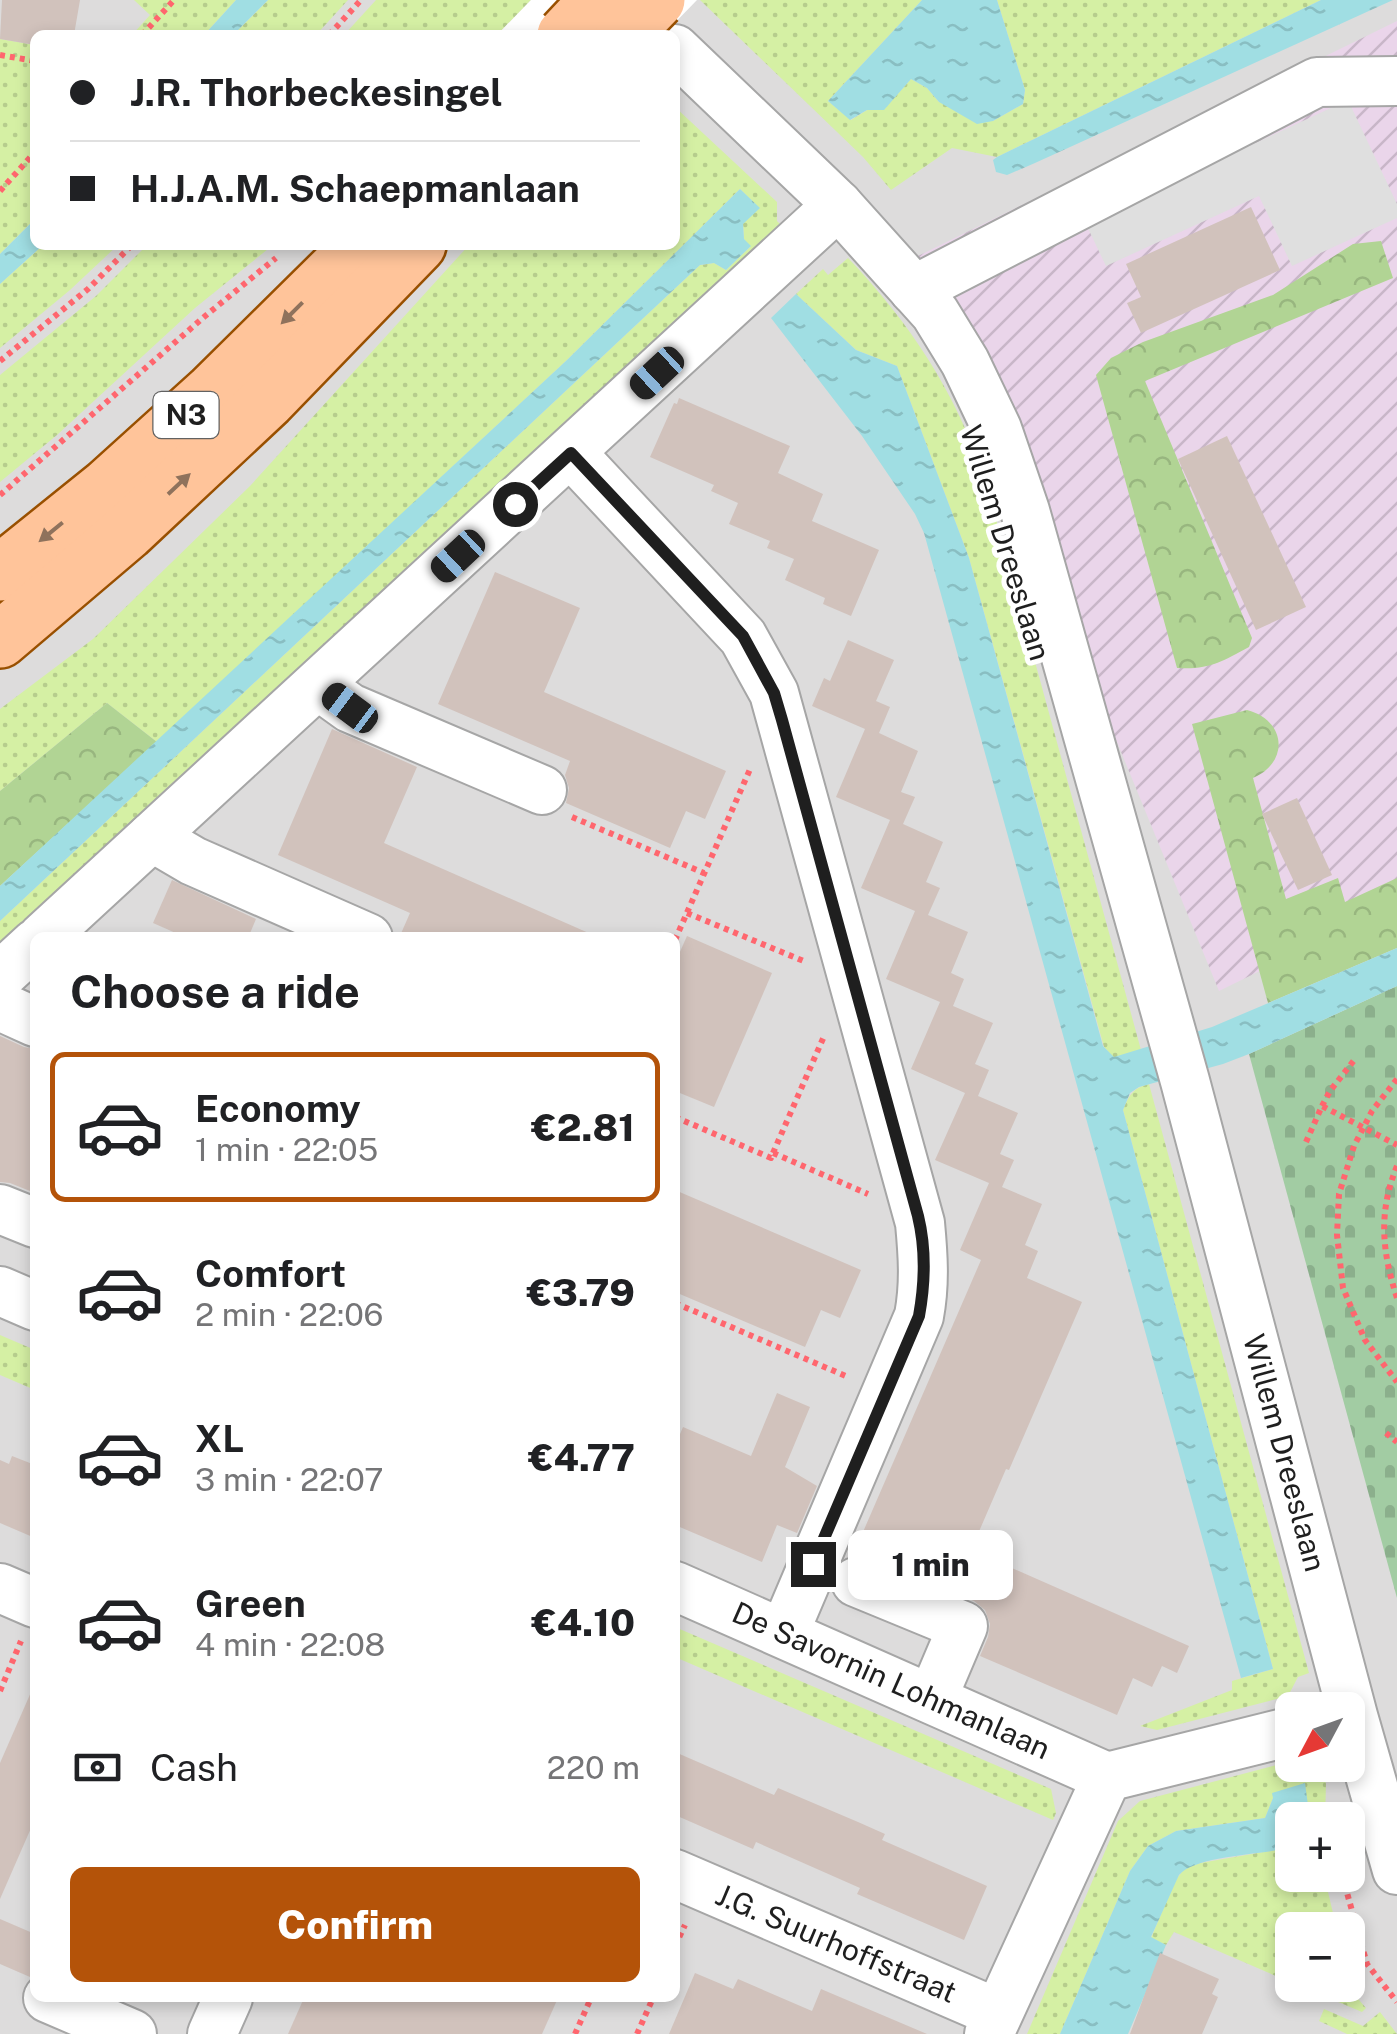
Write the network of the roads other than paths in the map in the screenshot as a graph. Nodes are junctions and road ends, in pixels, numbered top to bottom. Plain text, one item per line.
1 (598, 0) edge
2 (623, 0) edge
3 (657, 0) edge
4 (570, 30) edge
5 (628, 30) edge
6 (655, 30) edge
7 (680, 54) edge
8 (1397, 82) edge
9 (838, 205) junction
10 (356, 250) edge
11 (413, 250) edge
12 (914, 290) junction
13 (571, 453) junction
14 (0, 573) edge
15 (0, 640) edge
16 (318, 684) junction
17 (542, 790) road end
18 (152, 837) junction
19 (49, 932) edge
20 (354, 932) edge
21 (30, 949) edge
22 (0, 976) edge
23 (0, 1006) edge
24 (30, 1020) edge
25 (0, 1209) edge
26 (30, 1221) edge
27 (856, 1582) dead end
28 (0, 1588) edge
29 (680, 1588) edge
30 (30, 1613) edge
31 (784, 1633) junction
32 (1344, 1692) edge
33 (932, 1699) junction
34 (1275, 1735) edge
35 (1365, 1765) edge
36 (1107, 1778) junction
37 (1397, 1870) edge
38 (680, 1876) edge
39 (59, 2002) edge
40 (226, 2002) edge
41 (993, 2024) edge
42 (132, 2034) edge
43 (212, 2034) edge

1 - 4 main road, bridge
2 - 6 street
3 - 5 main road, bridge
7 - 9 street, Willem Dreeslaan
8 - 12 street
9 - 12 street, Willem Dreeslaan
9 - 13 street
10 -> 14 main road, N3
15 -> 11 main road, N3
12 - 32 street, Willem Dreeslaan
13 - 16 street
13 - 31 street
16 - 17 street
16 - 18 street
18 - 19 street
18 - 20 street
21 - 22 street
23 - 24 street
25 - 26 street
27 - 33 street
28 - 30 street
29 - 31 street, De Savornin Lohmanlaan
31 - 33 street, De Savornin Lohmanlaan
33 - 36 street, De Savornin Lohmanlaan
34 - 36 street
35 - 37 street, Willem Dreeslaan
36 - 41 street
38 - 41 street, J.G. Suurhoffstraat
39 - 42 street
40 - 43 street

